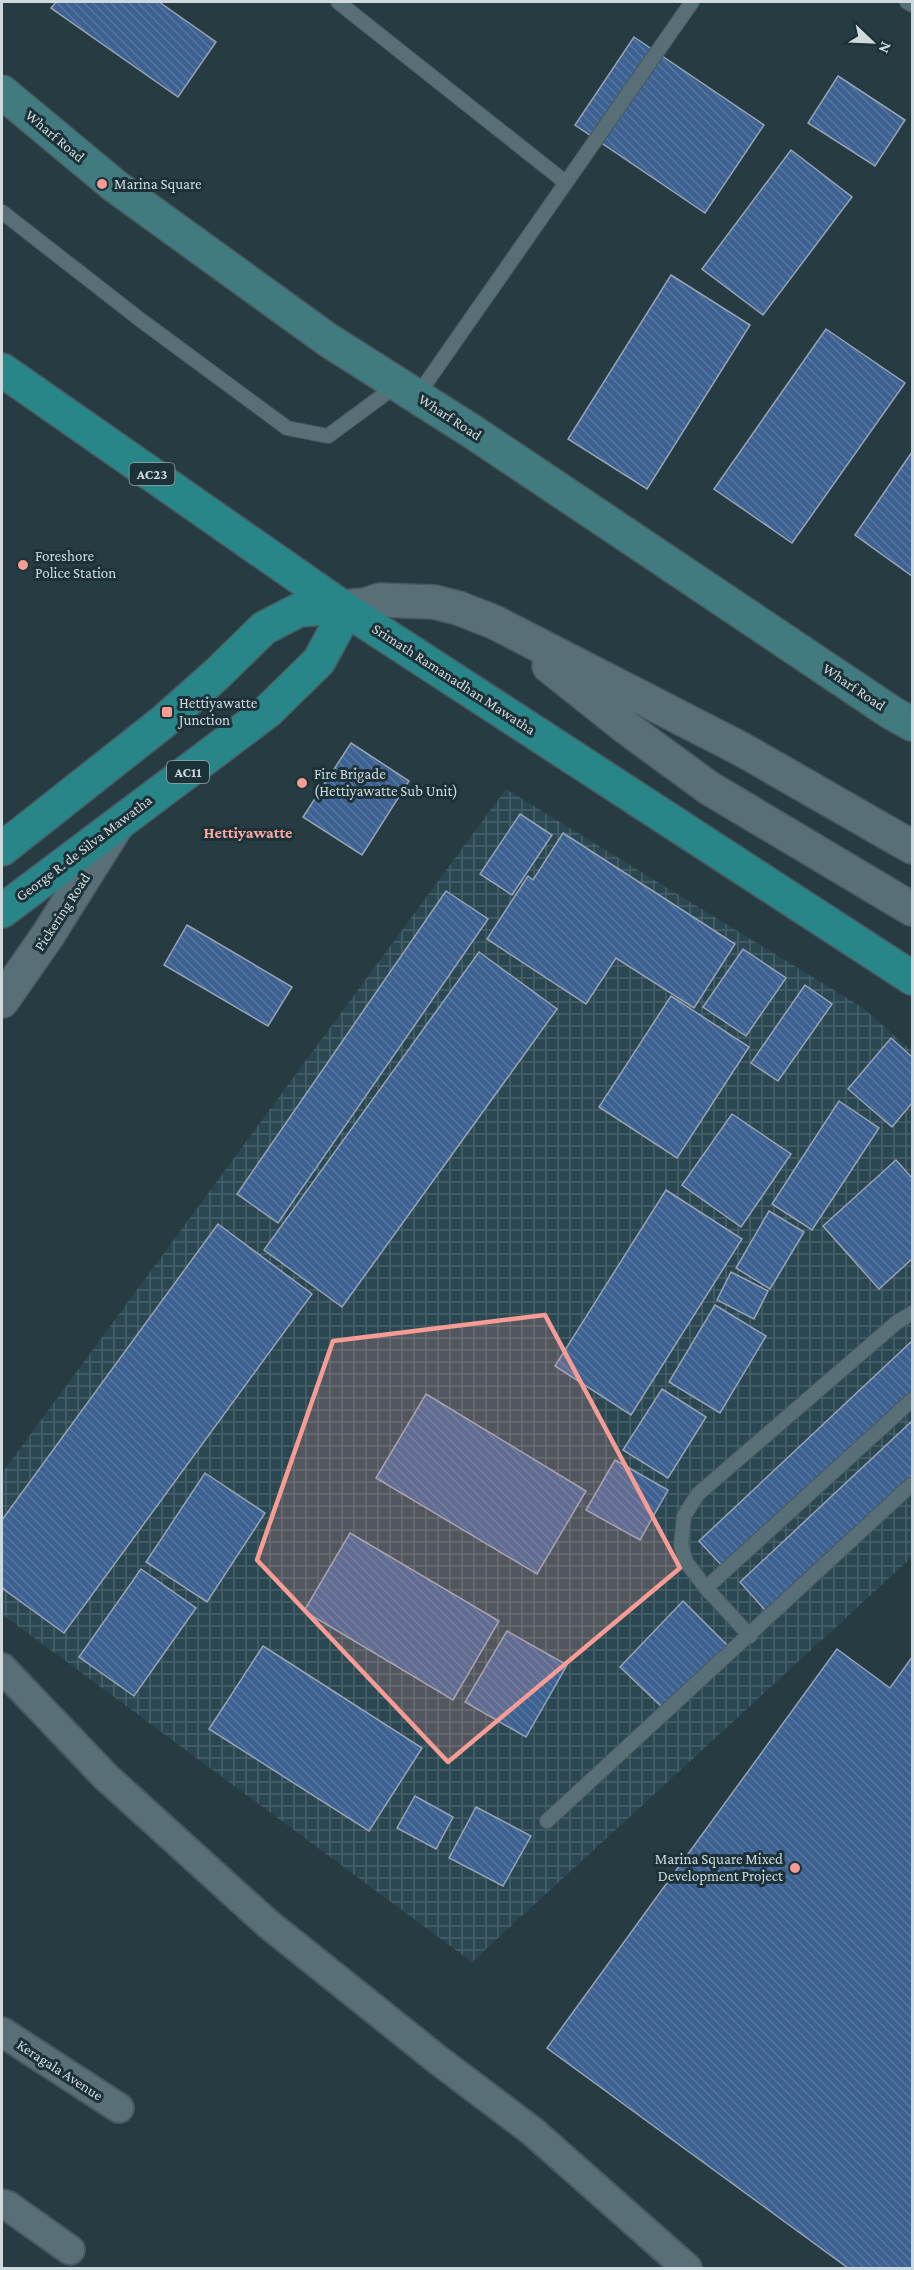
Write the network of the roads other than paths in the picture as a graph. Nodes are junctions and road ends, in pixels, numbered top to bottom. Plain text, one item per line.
1 (338, 2) edge
2 (692, 2) edge
3 (907, 2) edge
4 (912, 5) edge
5 (2, 92) edge
6 (565, 182) junction
7 (2, 212) edge
8 (2, 370) edge
9 (408, 390) junction
10 (342, 607) junction
11 (494, 622) junction
12 (912, 724) edge
13 (120, 821) junction
14 (912, 848) edge
15 (2, 849) edge
16 (912, 909) edge
17 (2, 911) edge
18 (912, 978) edge
19 (2, 1001) edge
20 (912, 1313) edge
21 (912, 1400) edge
22 (912, 1484) edge
23 (706, 1588) junction
24 (750, 1636) junction
25 (2, 1668) edge
26 (548, 1821) dead end
27 (2, 2032) edge
28 (119, 2108) dead end
29 (2, 2204) edge
30 (70, 2250) dead end
31 (687, 2268) edge

1 - 6 lane
2 - 6 lane
3 - 4 lane
5 - 9 main road, Wharf Road
6 - 9 lane
7 - 9 lane
8 - 10 main road, Srimath Ramanadhan Mawatha / AC23
9 - 12 main road, Wharf Road
10 - 11 street
10 - 13 main road, George R. de Silva Mawatha / AC11
10 - 15 main road
10 - 18 main road, Srimath Ramanadhan Mawatha
11 - 14 street
11 - 16 street
13 - 17 main road, George R. de Silva Mawatha / AC11
13 - 19 street, Pickering Road
20 - 23 lane
21 - 23 lane
22 - 24 lane
23 - 24 lane
24 - 26 lane
25 - 31 street
27 - 28 street, Keragala Avenue
29 - 30 street

